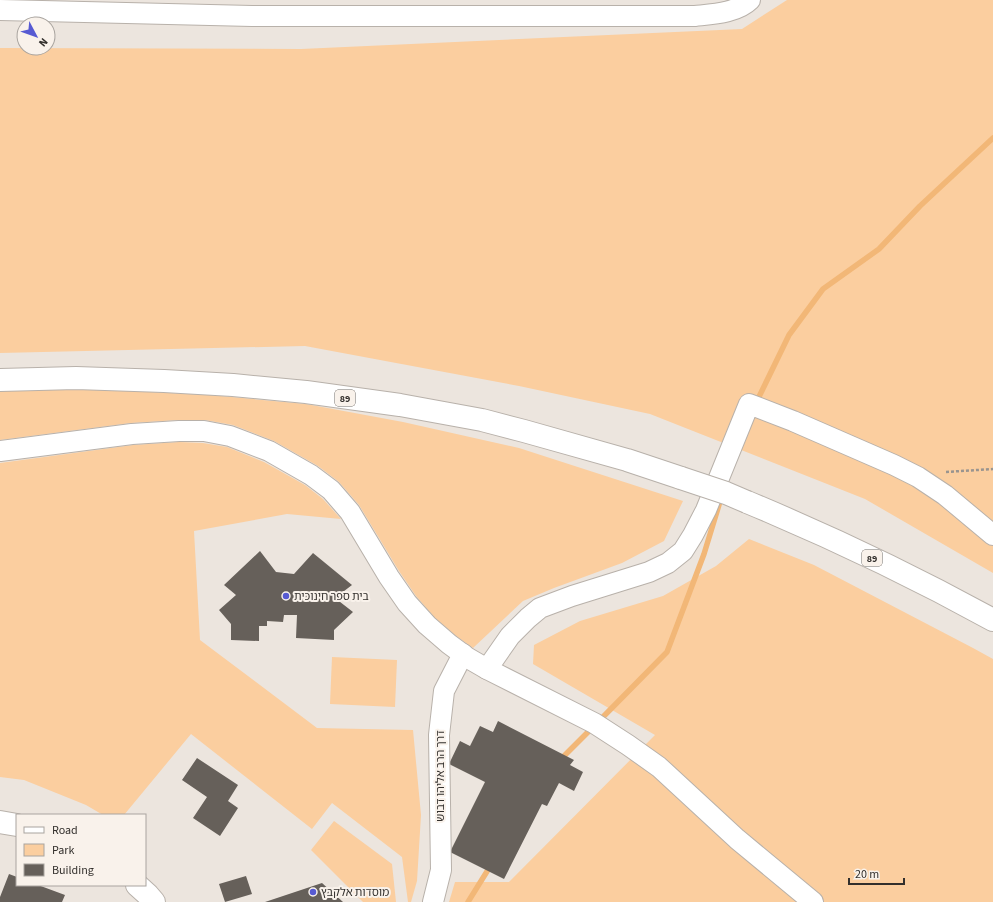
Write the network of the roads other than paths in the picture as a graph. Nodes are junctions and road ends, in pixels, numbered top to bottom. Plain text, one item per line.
1 (750, 0) edge
2 (0, 10) edge
3 (0, 380) edge
4 (0, 452) edge
5 (993, 534) edge
6 (993, 620) edge
7 (463, 654) junction
8 (487, 669) junction
9 (0, 822) edge
10 (16, 825) edge
11 (138, 886) edge
12 (154, 902) edge
13 (433, 902) edge
14 (813, 902) edge

1 - 2 street
3 - 6 main road, 89, bridge
4 - 7 street
5 - 8 street
7 - 8 street
7 - 13 street, דרך הרב אליהו דבוש
8 - 14 street
9 - 10 main road
11 - 12 main road

